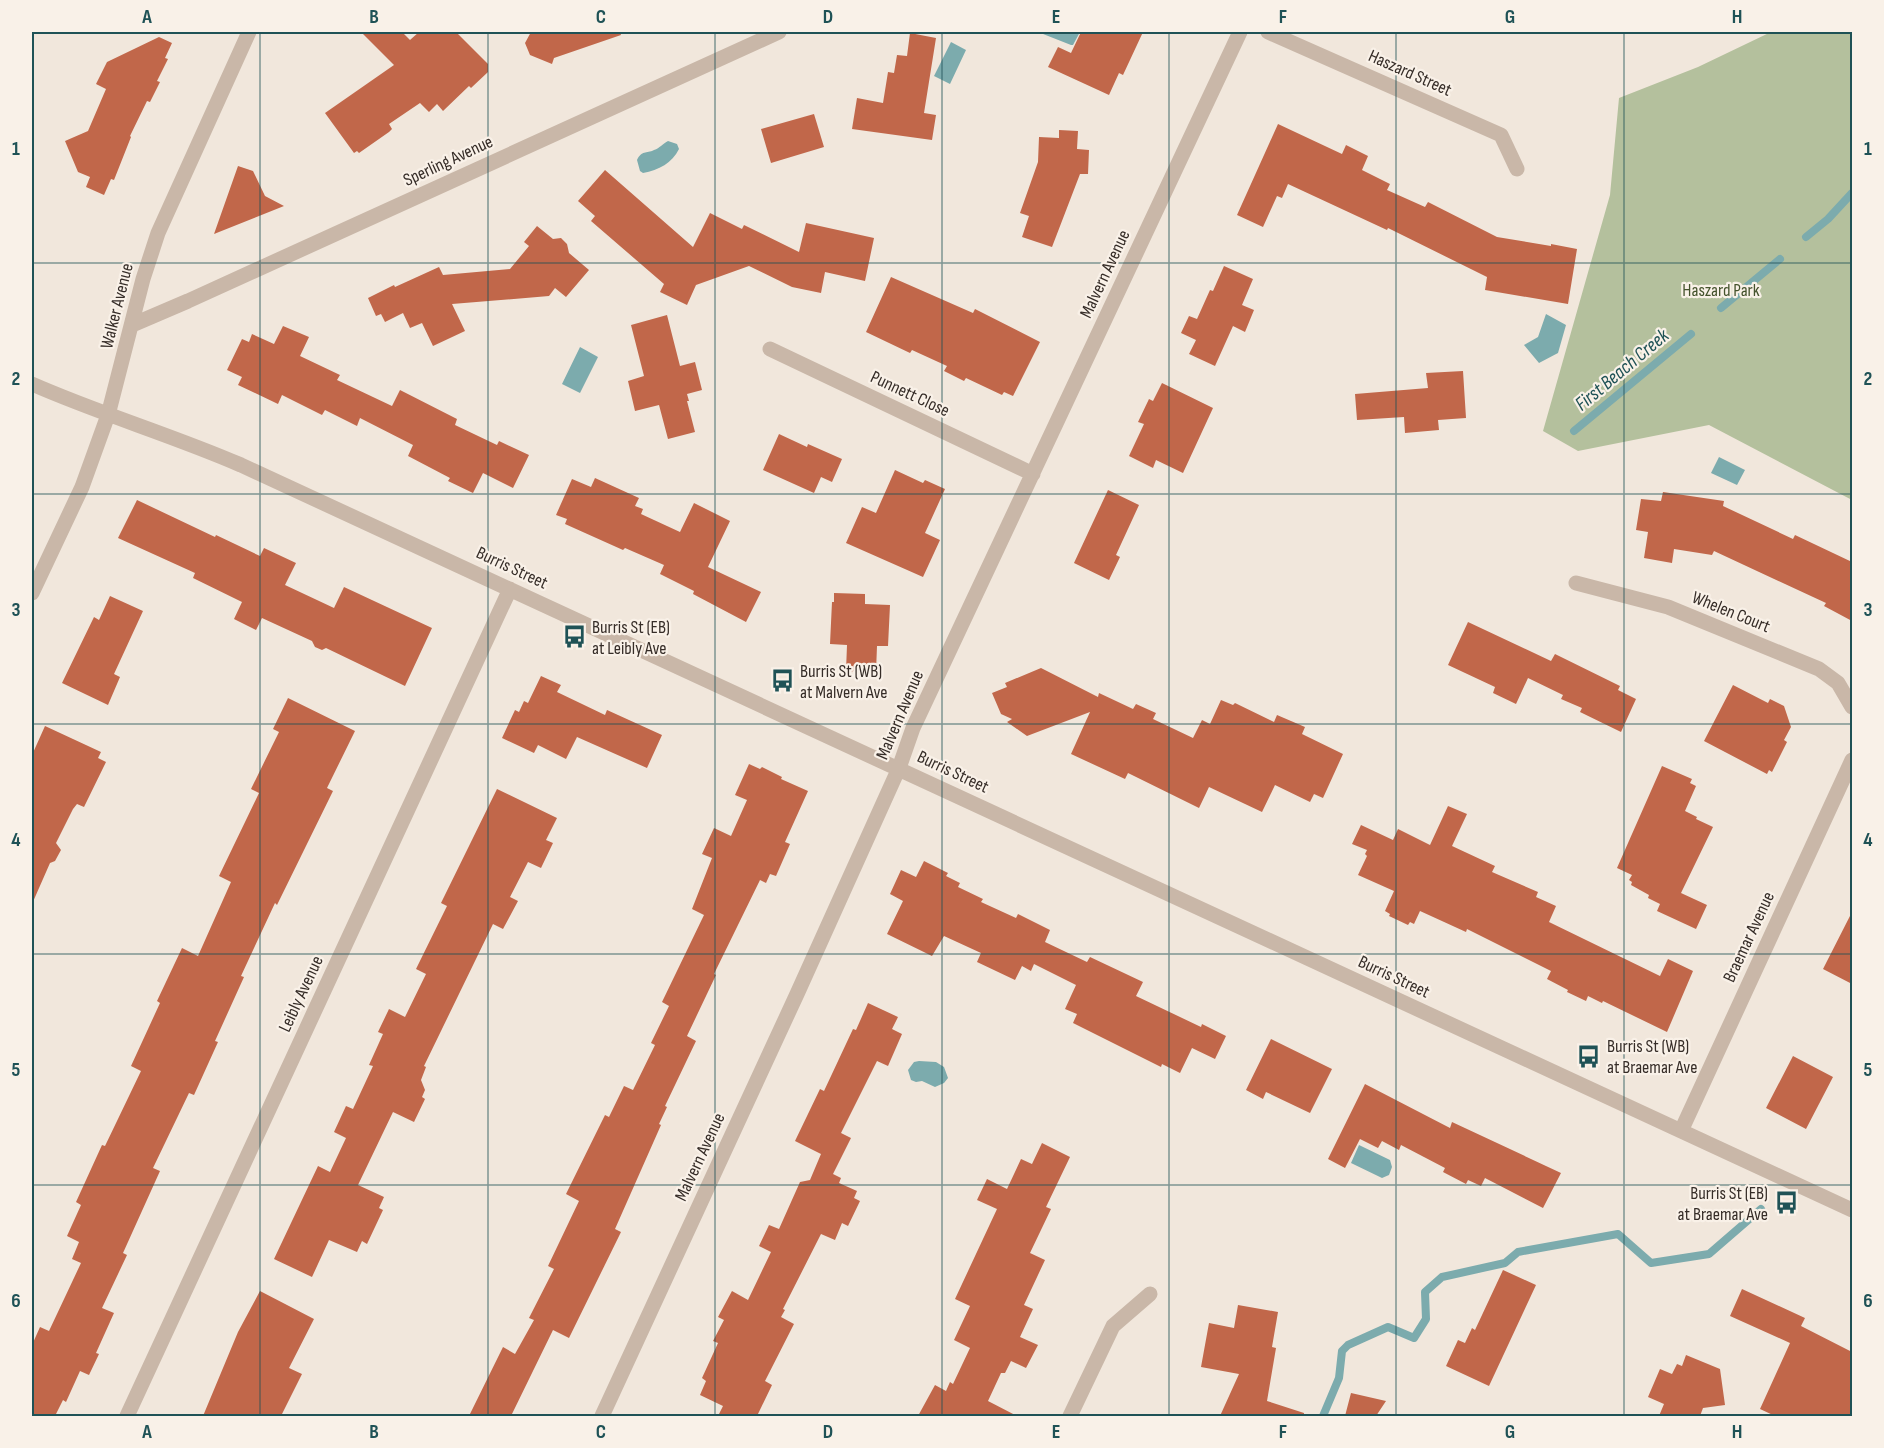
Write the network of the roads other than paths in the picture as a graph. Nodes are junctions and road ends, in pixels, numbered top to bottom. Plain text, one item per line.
1 (249, 32) edge
2 (779, 32) edge
3 (1240, 32) edge
4 (1268, 32) edge
5 (1517, 169) dead end
6 (132, 325) junction
7 (770, 349) dead end
8 (32, 384) edge
9 (108, 415) junction
10 (1033, 474) junction
11 (1576, 583) dead end
12 (510, 589) junction
13 (32, 593) edge
14 (1852, 707) edge
15 (1852, 760) edge
16 (898, 768) junction
17 (1681, 1131) junction
18 (1852, 1210) edge
19 (1150, 1294) dead end
20 (128, 1416) edge
21 (602, 1416) edge
22 (1070, 1416) edge

1 - 6 street, Walker Avenue
2 - 6 street, Sperling Avenue
3 - 10 street, Malvern Avenue
4 - 5 street, Haszard Street
6 - 9 street, Walker Avenue
7 - 10 street, Punnett Close
8 - 9 street, Burris Street
9 - 12 street, Burris Street
9 - 13 street, Walker Avenue
10 - 16 street, Malvern Avenue
11 - 14 street, Whelen Court
12 - 16 street, Burris Street
12 - 20 street, Leibly Avenue
15 - 17 street, Braemar Avenue
16 - 17 street, Burris Street
16 - 21 street, Malvern Avenue
17 - 18 street, Burris Street
19 - 22 street

